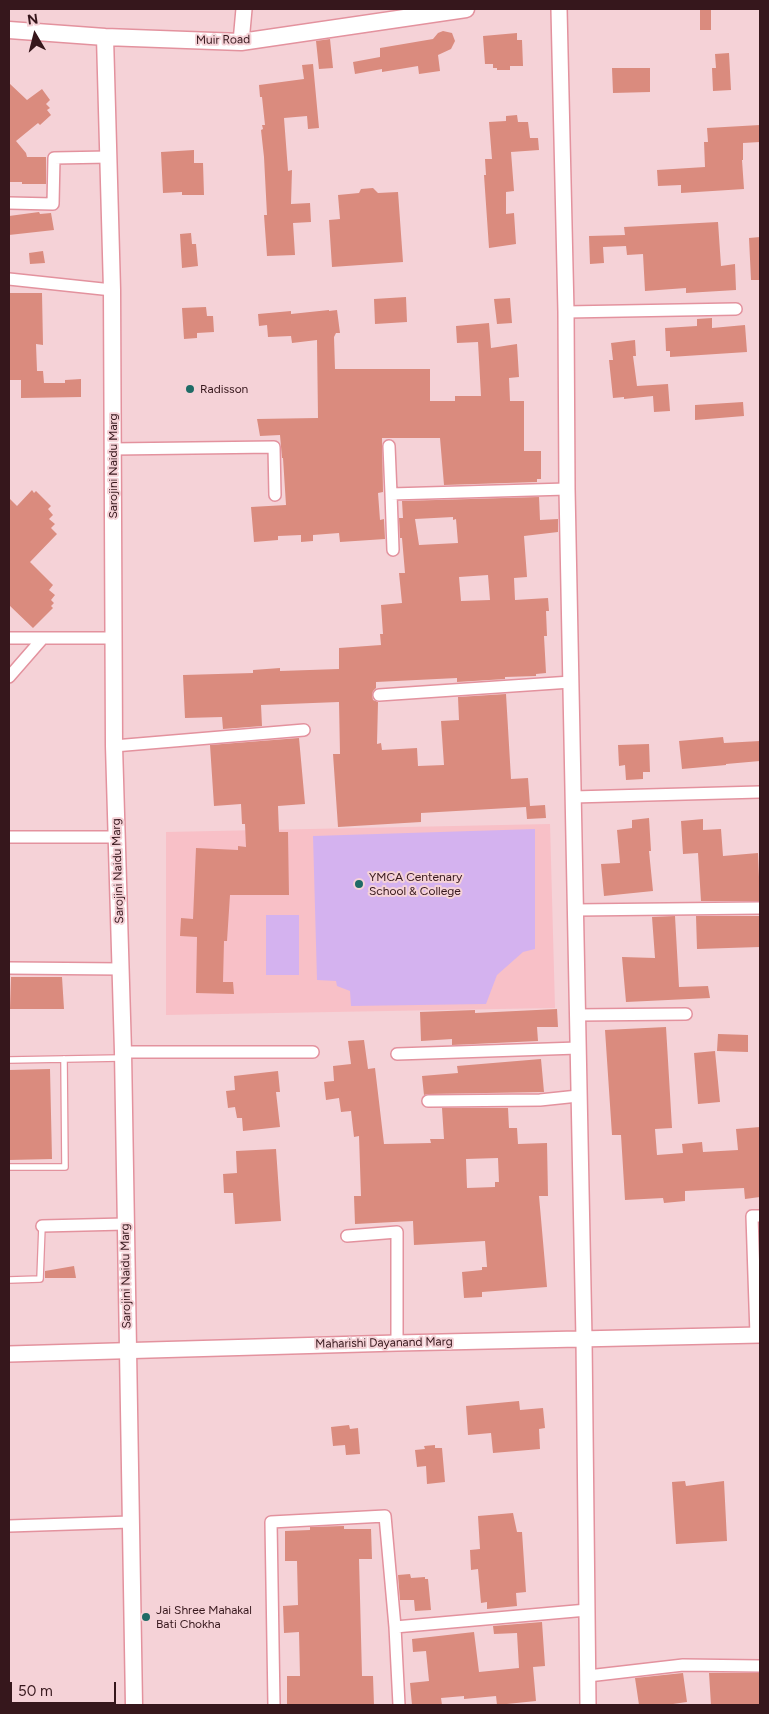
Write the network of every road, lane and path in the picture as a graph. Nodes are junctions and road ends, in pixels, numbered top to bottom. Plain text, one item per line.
1 (244, 9) edge
2 (466, 9) edge
3 (559, 9) edge
4 (436, 11) edge
5 (9, 30) edge
6 (105, 37) junction
7 (240, 42) junction
8 (109, 157) junction
9 (9, 203) edge
10 (9, 279) edge
11 (112, 290) junction
12 (736, 309) dead end
13 (566, 312) junction
14 (389, 446) dead end
15 (113, 449) junction
16 (567, 489) junction
17 (392, 494) junction
18 (275, 495) dead end
19 (393, 550) dead end
20 (9, 638) edge
21 (43, 638) junction
22 (114, 638) junction
23 (9, 677) edge
24 (571, 682) junction
25 (379, 695) dead end
26 (304, 730) dead end
27 (114, 746) junction
28 (760, 792) edge
29 (573, 797) junction
30 (9, 837) edge
31 (117, 837) junction
32 (760, 908) edge
33 (575, 910) junction
34 (9, 968) edge
35 (121, 969) junction
36 (686, 1014) dead end
37 (576, 1015) junction
38 (578, 1048) junction
39 (314, 1052) dead end
40 (397, 1054) dead end
41 (123, 1055) junction
42 (64, 1059) junction
43 (9, 1060) edge
44 (578, 1096) junction
45 (428, 1102) dead end
46 (9, 1167) edge
47 (760, 1216) edge
48 (126, 1224) junction
49 (42, 1226) joint
50 (347, 1236) dead end
51 (9, 1280) edge
52 (758, 1335) edge
53 (584, 1339) junction
54 (397, 1343) junction
55 (127, 1351) junction
56 (9, 1354) edge
57 (130, 1522) junction
58 (9, 1526) edge
59 (587, 1610) junction
60 (395, 1627) junction
61 (760, 1666) edge
62 (588, 1676) junction
63 (134, 1705) edge
64 (274, 1705) edge
65 (399, 1705) edge
66 (588, 1705) edge

1 - 7 street
2 - 4 main road, Muir Road
3 - 13 street
4 - 7 main road, Muir Road
5 - 6 main road, Muir Road
6 - 7 main road, Muir Road
6 - 8 main road, Sarojini Naidu Marg
8 - 9 street
8 - 11 main road, Sarojini Naidu Marg
10 - 11 street
11 - 15 main road, Sarojini Naidu Marg
12 - 13 street
13 - 16 street
14 - 17 street
15 - 18 street
15 - 22 main road, Sarojini Naidu Marg
16 - 17 street
16 - 24 street
17 - 19 street
20 - 21 street
21 - 22 street
21 - 23 street
22 - 27 main road, Sarojini Naidu Marg
24 - 25 street
24 - 29 street
26 - 27 street
27 - 31 main road, Sarojini Naidu Marg
28 - 29 street
29 - 33 street
30 - 31 street
31 - 35 main road, Sarojini Naidu Marg
32 - 33 street
33 - 37 street
34 - 35 street
35 - 41 main road, Sarojini Naidu Marg
36 - 37 street
37 - 38 street
38 - 40 street
38 - 44 street
39 - 41 street
41 - 42 lane
41 - 48 main road, Sarojini Naidu Marg
42 - 43 lane
42 - 46 lane
44 - 45 street
44 - 53 street
47 - 52 street
48 - 49 street
48 - 55 main road, Sarojini Naidu Marg
49 - 51 lane
50 - 54 street
52 - 53 street, Maharishi Dayanand Marg
53 - 54 street, Maharishi Dayanand Marg
53 - 59 street
54 - 55 street, Maharishi Dayanand Marg
55 - 56 street, Maharishi Dayanand Marg
55 - 57 main road, Sarojini Naidu Marg
57 - 58 street
57 - 63 main road, Sarojini Naidu Marg
59 - 60 street
59 - 62 street
60 - 64 street
60 - 65 street
61 - 62 street
62 - 66 street

